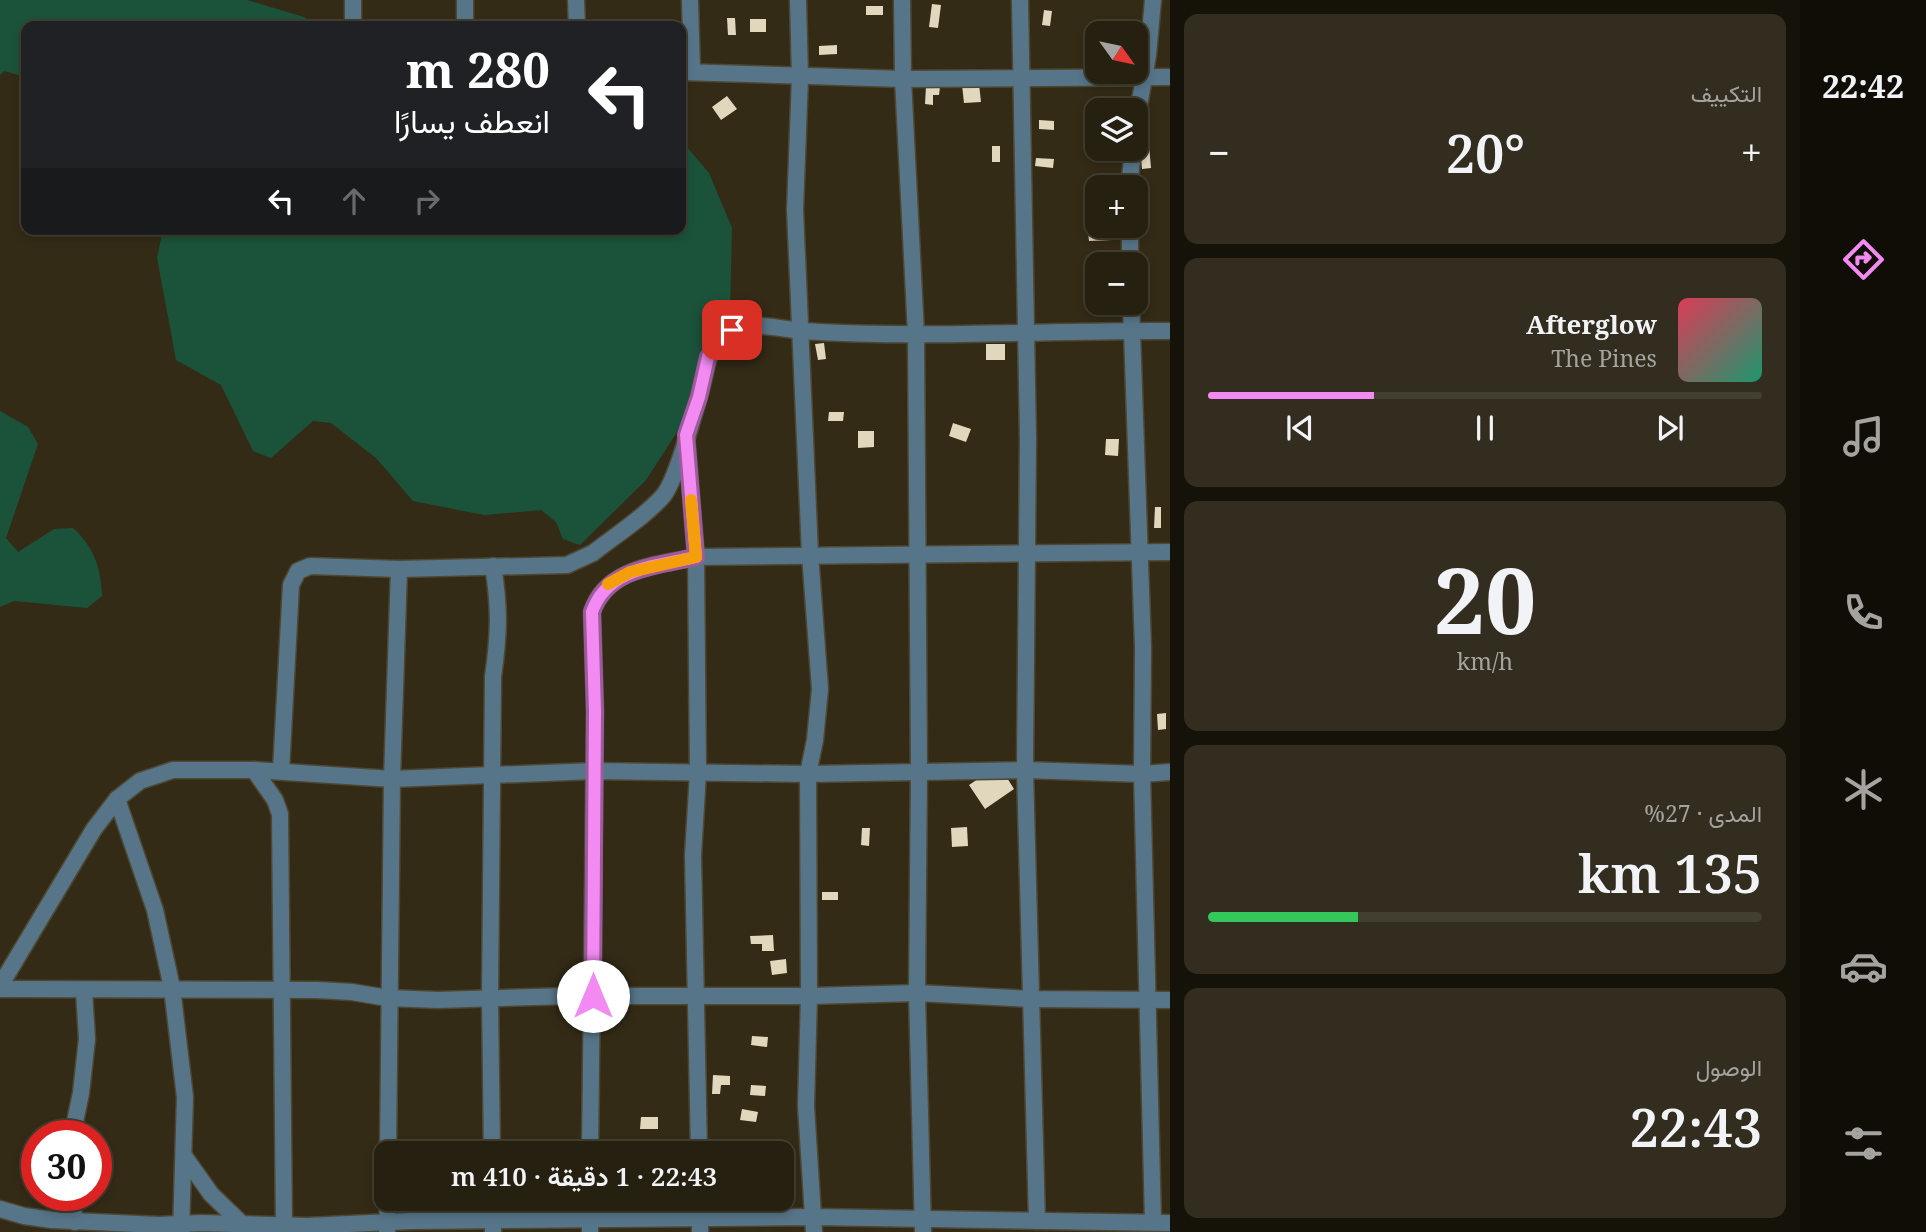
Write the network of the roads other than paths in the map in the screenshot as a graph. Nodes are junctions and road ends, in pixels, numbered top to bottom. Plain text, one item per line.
1 (353, 0) edge
2 (465, 0) edge
3 (576, 0) edge
4 (690, 0) edge
5 (798, 0) edge
6 (902, 0) edge
7 (1020, 0) edge
8 (1153, 0) edge
9 (353, 19) dead end
10 (465, 21) edge
11 (577, 21) edge
12 (1148, 43) edge
13 (686, 72) edge
14 (800, 77) junction
15 (1021, 77) junction
16 (1085, 77) edge
17 (1148, 77) edge
18 (1170, 77) edge
19 (903, 79) junction
20 (1131, 315) edge
21 (1132, 330) junction
22 (802, 331) junction
23 (1170, 331) edge
24 (1026, 333) junction
25 (916, 334) junction
26 (686, 435) junction
27 (1028, 552) junction
28 (1170, 552) edge
29 (919, 553) junction
30 (1138, 553) junction
31 (810, 554) junction
32 (696, 557) junction
33 (493, 566) junction
34 (399, 569) junction
35 (254, 770) junction
36 (1025, 770) junction
37 (281, 771) junction
38 (594, 771) junction
39 (919, 771) junction
40 (1170, 772) edge
41 (698, 773) junction
42 (808, 774) junction
43 (1142, 774) junction
44 (492, 776) junction
45 (392, 779) junction
46 (117, 799) junction
47 (0, 987) edge
48 (172, 988) junction
49 (282, 990) junction
50 (84, 991) junction
51 (917, 993) junction
52 (593, 996) junction
53 (809, 996) junction
54 (695, 997) junction
55 (388, 998) junction
56 (490, 998) junction
57 (1031, 999) junction
58 (1147, 1000) junction
59 (1170, 1000) edge
60 (75, 1120) edge
61 (388, 1141) edge
62 (492, 1141) edge
63 (590, 1141) edge
64 (699, 1141) edge
65 (184, 1156) junction
66 (0, 1209) edge
67 (73, 1211) edge
68 (1037, 1221) junction
69 (75, 1222) junction
70 (1153, 1222) junction
71 (1170, 1223) edge
72 (814, 1224) edge
73 (700, 1225) edge
74 (923, 1225) edge
75 (284, 1226) junction
76 (494, 1226) edge
77 (590, 1226) edge
78 (387, 1227) edge
79 (182, 1228) edge
80 (248, 1228) edge

1 - 9 street
2 - 10 street
3 - 11 street
4 - 13 street
5 - 14 street
6 - 19 street
7 - 15 street
8 - 12 street
13 - 14 street
14 - 19 street
14 - 22 street
15 - 16 street
15 - 19 street
15 - 24 street
17 - 18 street
19 - 25 street
20 - 21 street
21 - 23 street
21 - 24 street
21 - 30 street
22 - 25 street
22 - 26 street
22 - 31 street
24 - 25 street
24 - 27 street
25 - 29 street
26 - 32 street
26 - 33 street
27 - 29 street
27 - 30 street
27 - 36 street
28 - 30 street
29 - 31 street
29 - 39 street
30 - 43 street
31 - 32 street
31 - 42 street
32 - 38 street
32 - 41 street
33 - 34 street
33 - 44 street
34 - 37 street
34 - 45 street
35 - 37 street
35 - 46 street
35 - 49 street
36 - 39 street
36 - 43 street
36 - 57 street
37 - 45 street
38 - 41 street
38 - 44 street
38 - 52 street
39 - 42 street
39 - 51 street
40 - 43 street
41 - 42 street
41 - 54 street
42 - 53 street
43 - 58 street
44 - 45 street
44 - 56 street
45 - 55 street
46 - 47 street
46 - 48 street
47 - 50 street
48 - 49 street
48 - 50 street
48 - 65 street
49 - 55 street
49 - 75 street
50 - 60 street
51 - 53 street
51 - 57 street
51 - 74 street
52 - 54 street
52 - 56 street
52 - 63 street
53 - 54 street
53 - 72 street
54 - 64 street
55 - 56 street
55 - 61 street
56 - 62 street
57 - 58 street
57 - 68 street
58 - 59 street
58 - 70 street
65 - 79 street
65 - 80 street
66 - 69 street
67 - 69 street
68 - 70 street
68 - 74 street
69 - 79 street
70 - 71 street
72 - 73 street
72 - 74 street
73 - 77 street
75 - 78 street
75 - 80 street
76 - 77 street
76 - 78 street
79 - 80 street

